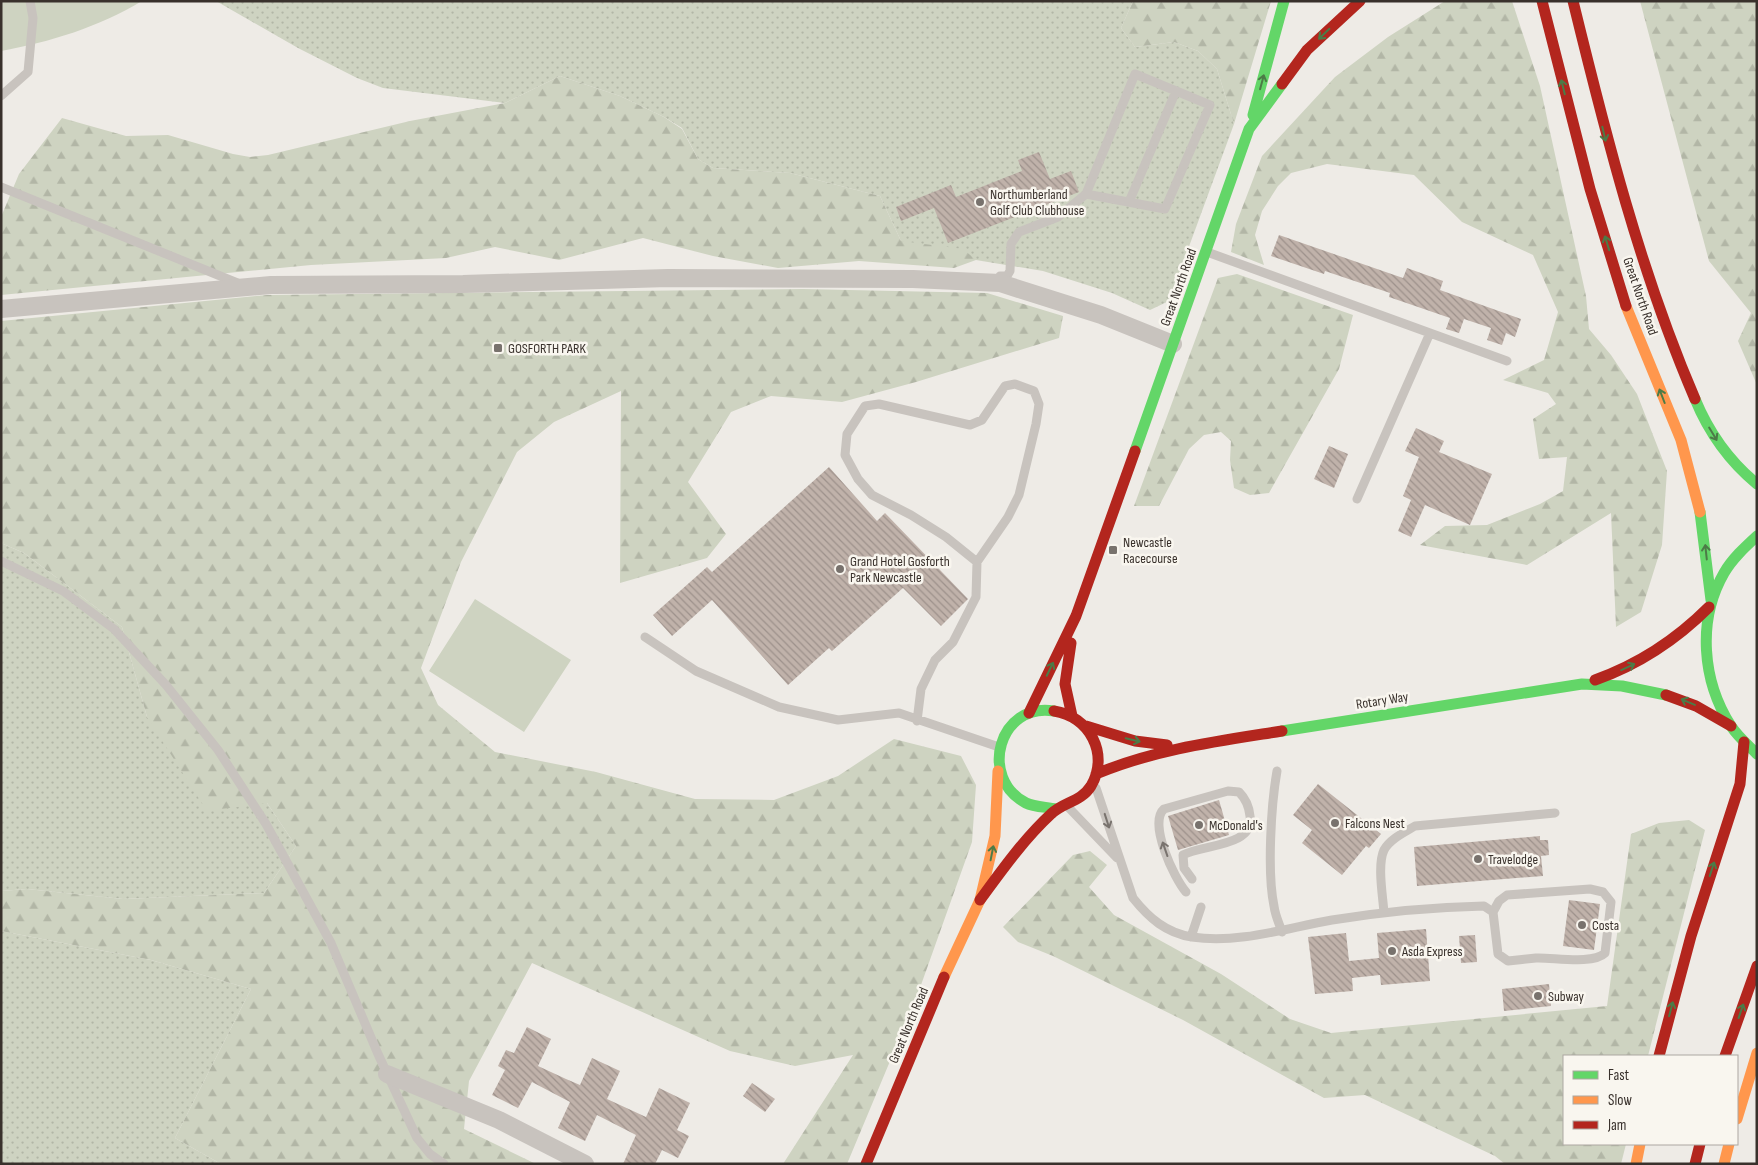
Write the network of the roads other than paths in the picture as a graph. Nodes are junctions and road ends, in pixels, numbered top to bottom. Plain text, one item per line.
1 (30, 1) edge
2 (1284, 1) edge
3 (1360, 1) edge
4 (1542, 1) edge
5 (1573, 1) edge
6 (1176, 91) junction
7 (1, 96) edge
8 (1249, 129) junction
9 (1, 187) edge
10 (1086, 194) junction
11 (1129, 202) junction
12 (1207, 252) junction
13 (1000, 283) junction
14 (247, 287) junction
15 (1, 309) edge
16 (1430, 333) junction
17 (1173, 344) junction
18 (1507, 361) dead end
19 (1757, 484) edge
20 (1357, 499) dead end
21 (1757, 536) edge
22 (1, 561) edge
23 (977, 562) junction
24 (1710, 604) junction
25 (1076, 616) junction
26 (645, 638) dead end
27 (1582, 684) junction
28 (1029, 713) junction
29 (1072, 716) junction
30 (918, 721) junction
31 (1086, 726) junction
32 (1731, 726) junction
33 (1744, 742) junction
34 (1186, 746) junction
35 (999, 747) junction
36 (1757, 754) edge
37 (998, 770) junction
38 (1277, 771) dead end
39 (1095, 777) junction
40 (1062, 808) junction
41 (1555, 813) dead end
42 (1121, 862) junction
43 (1192, 879) dead end
44 (1186, 892) dead end
45 (980, 900) junction
46 (1201, 907) dead end
47 (1493, 912) junction
48 (1384, 913) junction
49 (1282, 932) junction
50 (1191, 937) junction
51 (1757, 966) edge
52 (1757, 1053) edge
53 (1659, 1055) edge
54 (1725, 1055) edge
55 (387, 1074) junction
56 (1738, 1116) edge
57 (1640, 1145) edge
58 (1700, 1145) edge
59 (1729, 1145) edge
60 (444, 1164) edge
61 (585, 1164) edge
62 (866, 1164) edge
63 (1636, 1164) edge
64 (1696, 1164) edge
65 (1724, 1164) edge

1 - 7 lane
8 -> 2 main road
3 -> 8 main road, Great North Road
24 -> 4 main road, Great North Road
5 -> 19 main road, Great North Road
6 - 10 lane
6 - 11 lane
6 - 11 lane
8 - 12 main road, Great North Road
9 - 14 lane
10 - 11 lane
10 - 13 lane
12 - 16 lane
12 - 17 main road, Great North Road
13 - 14 street
13 - 17 street
14 - 15 street
16 - 18 lane
16 - 20 lane
17 - 25 main road, Great North Road
21 - 24 main road
22 - 55 lane
23 - 23 lane
23 - 30 lane
27 -> 24 main road, Rotary Way
24 - 32 main road
28 -> 25 main road, Great North Road
25 - 29 main road, Great North Road
26 - 30 lane
32 -> 27 main road, Rotary Way
27 - 34 main road, Rotary Way
28 - 29 main road
28 - 35 main road
29 - 31 main road
30 - 35 lane
31 -> 34 main road, Rotary Way
31 - 39 main road
32 - 33 main road
33 - 36 main road
53 -> 33 main road
34 - 39 main road, Rotary Way
35 - 37 main road
37 - 40 main road
45 -> 37 main road
38 - 49 lane
39 - 40 main road
39 -> 42 lane
40 - 42 lane
40 - 45 main road
41 - 48 lane
42 - 50 lane
44 -> 43 lane
45 - 62 main road, Great North Road
46 - 50 lane
47 - 47 lane
47 - 48 lane
48 - 49 lane
49 - 50 lane
54 -> 51 main road
52 - 56 main road
55 - 60 lane
55 - 61 street
57 - 63 main road
58 - 64 main road
59 - 65 main road

